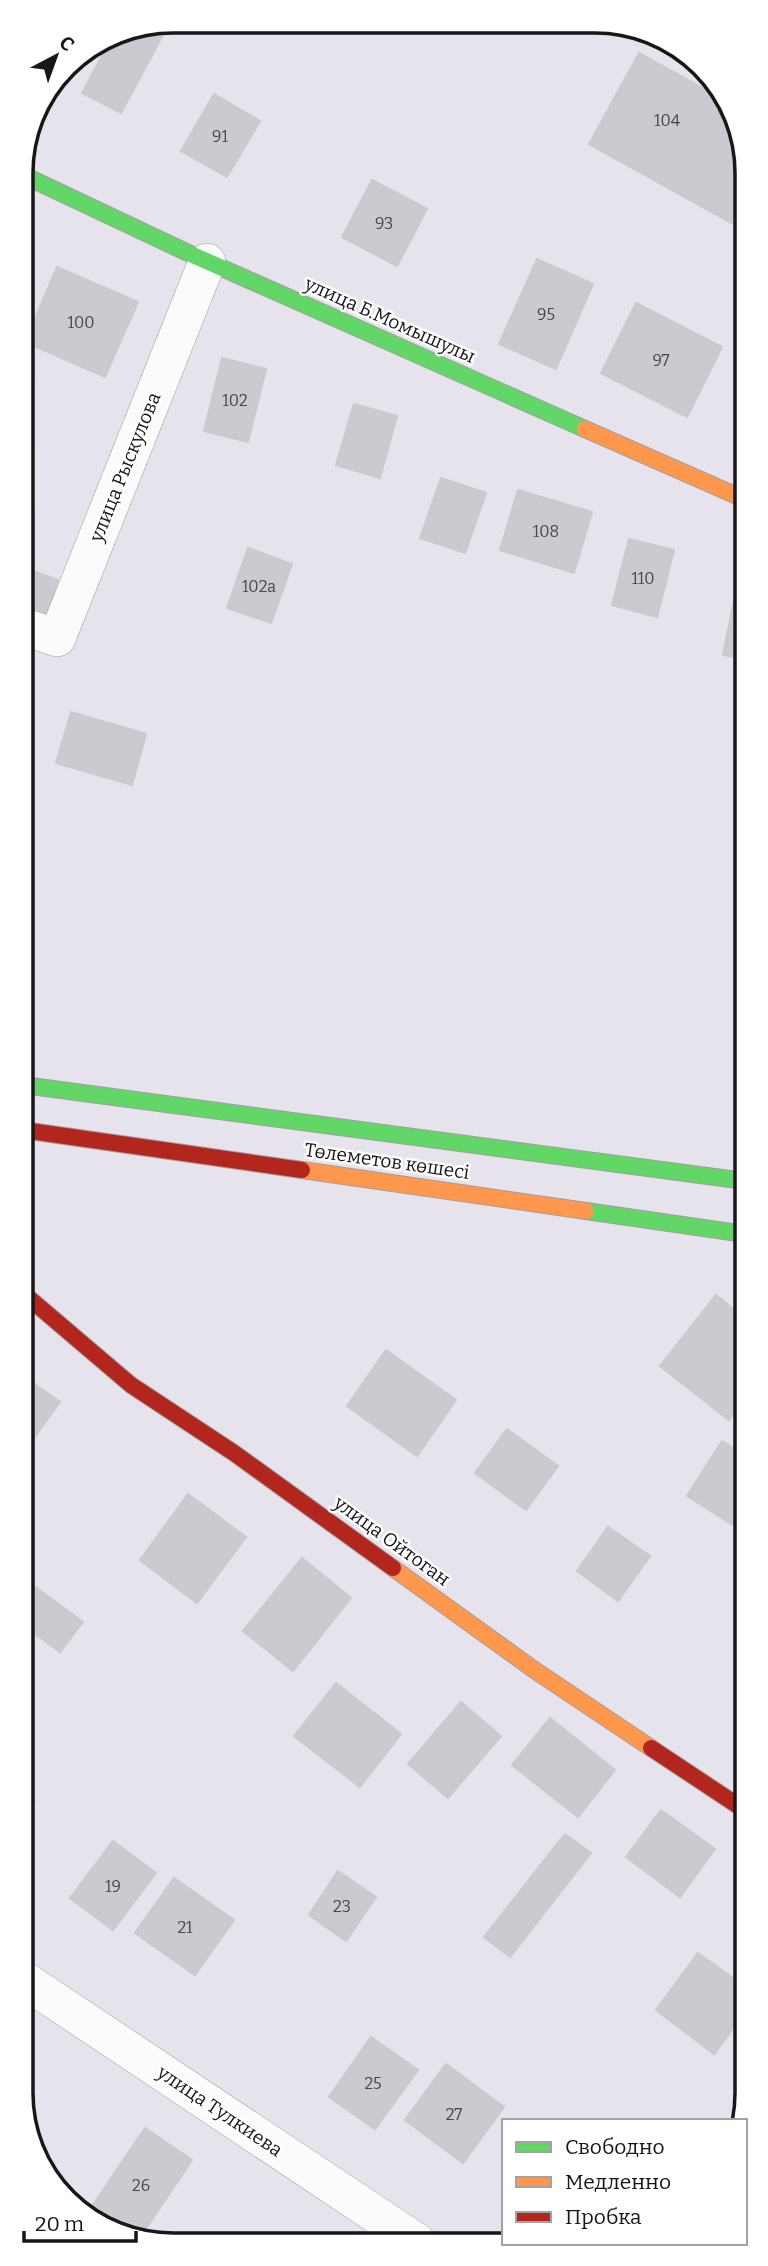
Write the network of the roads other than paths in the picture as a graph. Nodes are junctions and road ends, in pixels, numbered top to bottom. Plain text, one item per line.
1 (34, 180) edge
2 (207, 262) junction
3 (735, 495) edge
4 (34, 630) edge
5 (34, 1087) edge
6 (33, 1132) edge
7 (734, 1179) edge
8 (734, 1232) edge
9 (33, 1302) edge
10 (734, 1803) edge
11 (33, 1986) edge
12 (404, 2233) edge

1 - 2 street, улица Б.Момышулы
2 - 3 street, улица Б.Момышулы
2 - 4 street, улица Рыскулова
5 - 7 street, Төлеметов көшесі
6 - 8 street, Төлеметов көшесі
9 - 10 street, улица Ойтоган
11 - 12 street, улица Тулкиева

